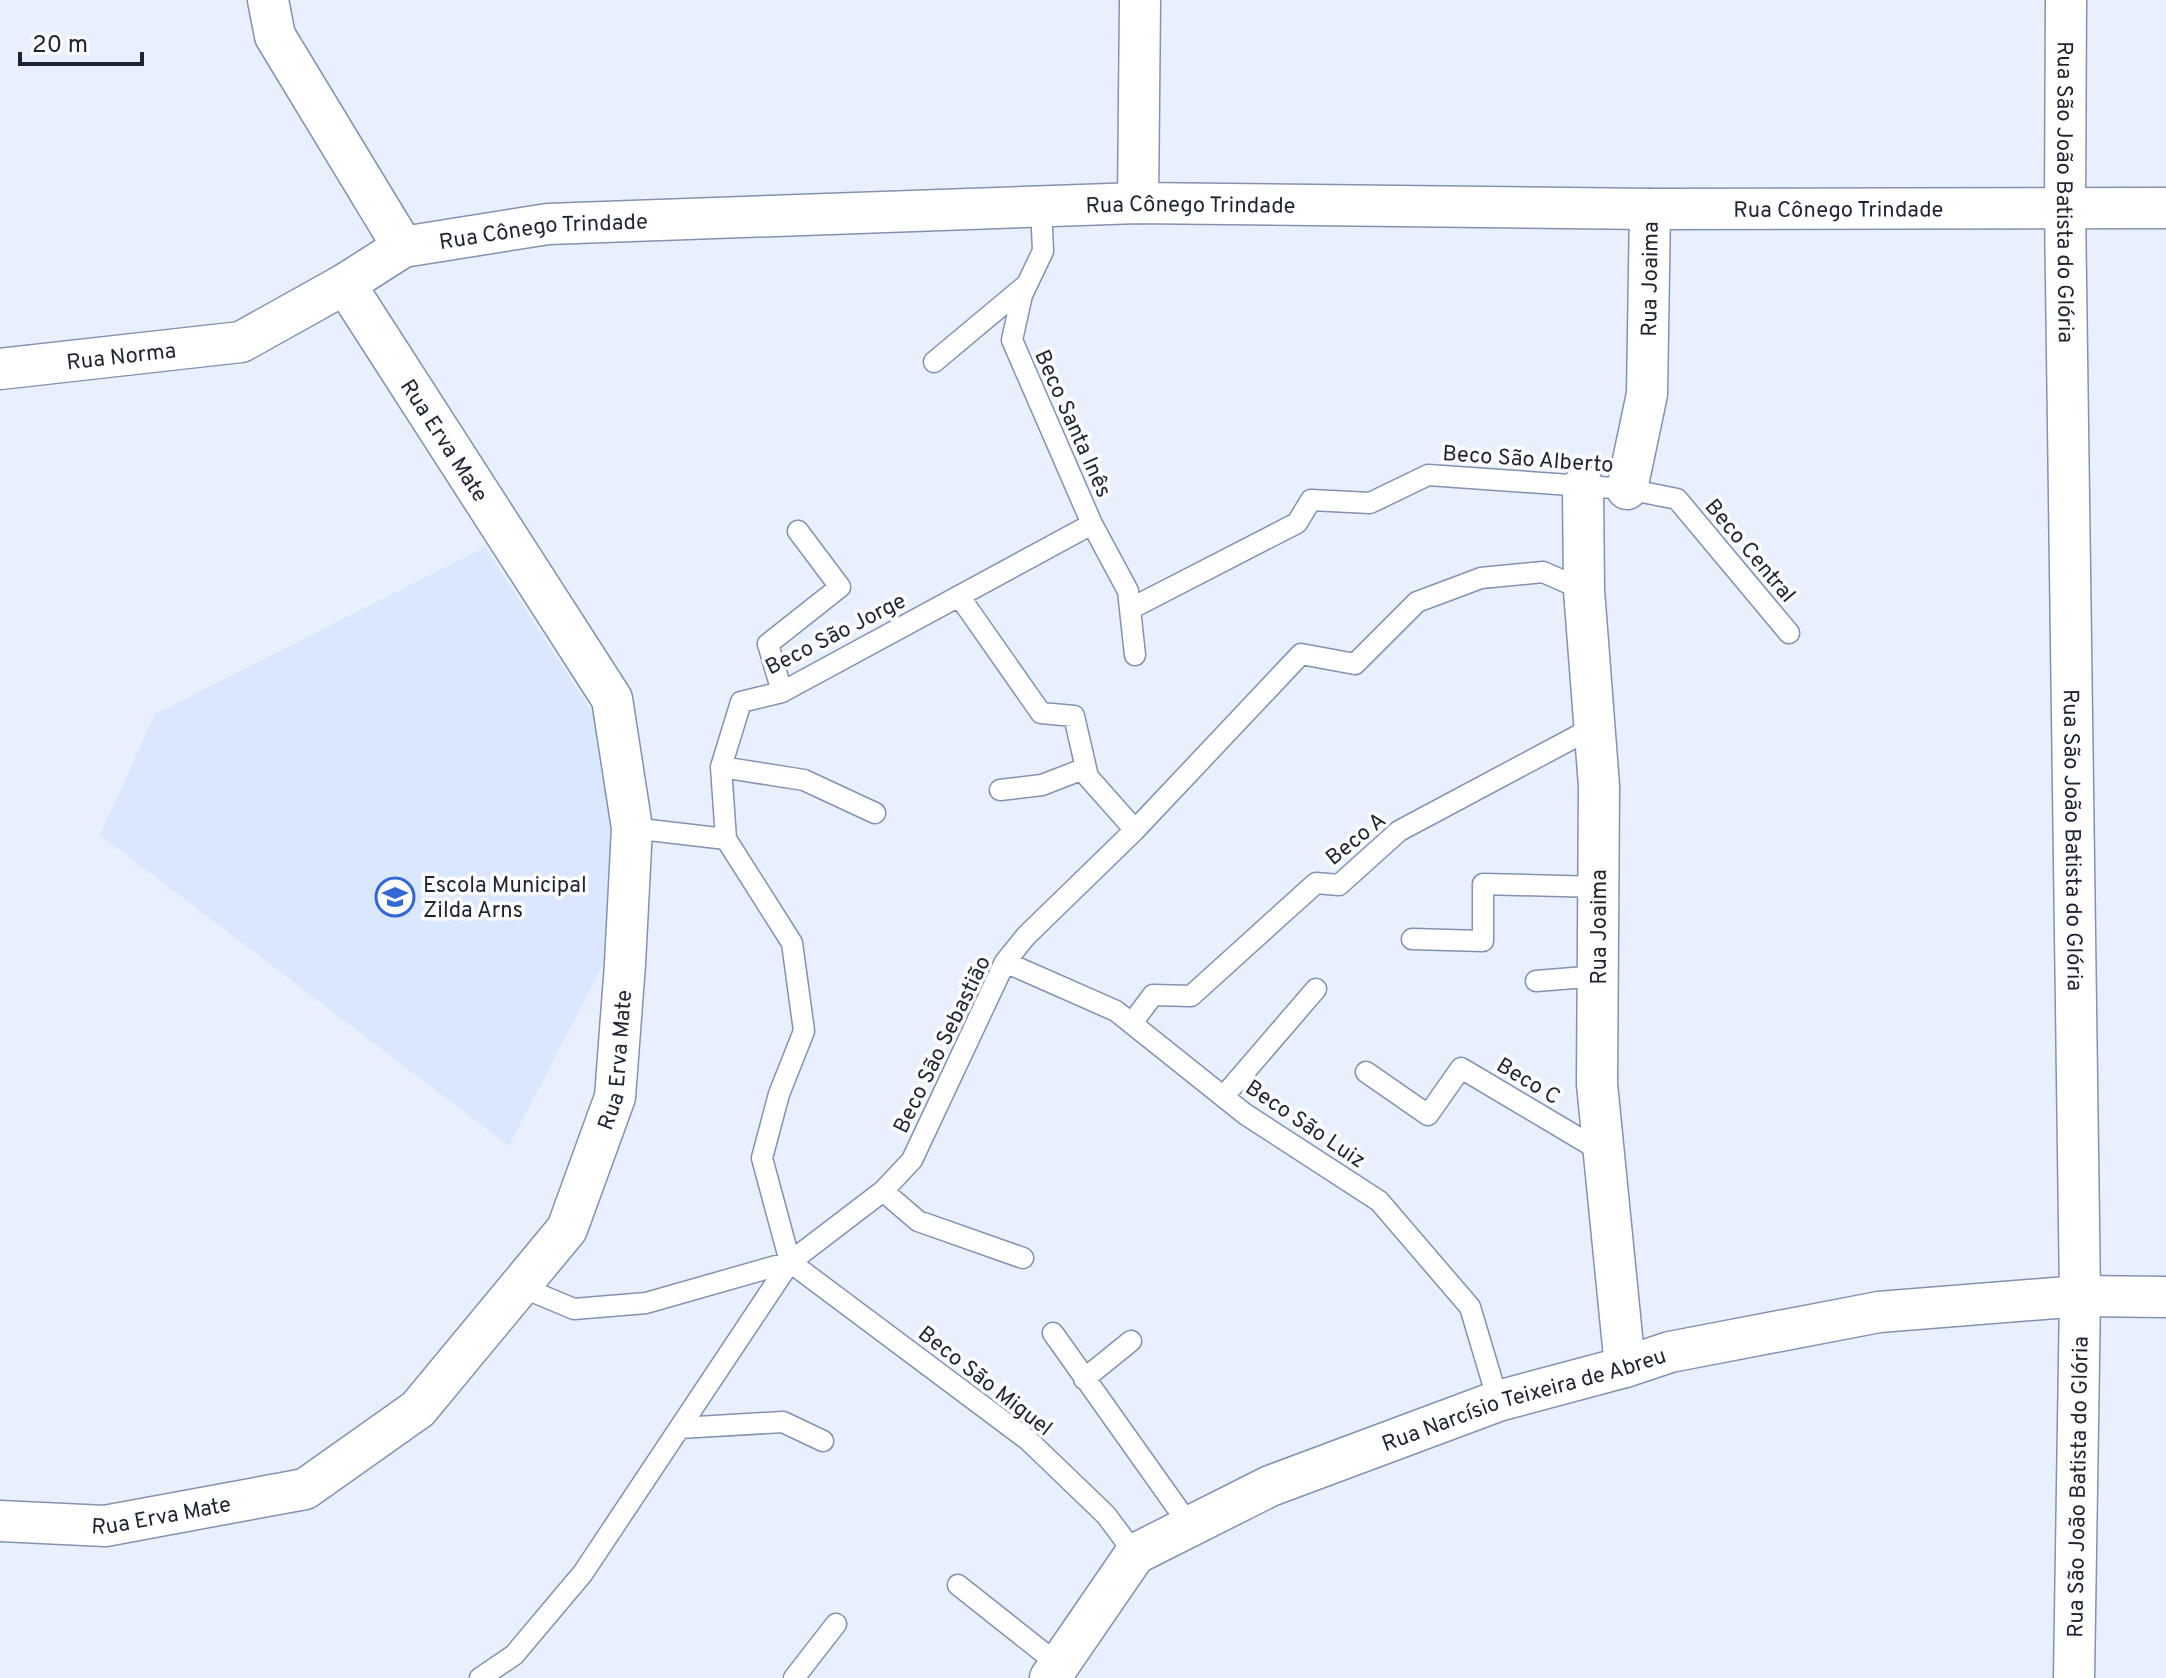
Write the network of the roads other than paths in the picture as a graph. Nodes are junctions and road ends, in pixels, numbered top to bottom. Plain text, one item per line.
1 (268, 0) edge
2 (1140, 0) edge
3 (2066, 0) edge
4 (1138, 203) junction
5 (1041, 207) junction
6 (2065, 208) junction
7 (2166, 208) edge
8 (1650, 209) junction
9 (403, 247) junction
10 (1028, 283) junction
11 (345, 284) junction
12 (241, 342) joint
13 (934, 362) dead end
14 (0, 369) edge
15 (1583, 486) junction
16 (1627, 489) junction
17 (1092, 524) junction
18 (798, 531) dead end
19 (1584, 590) junction
20 (959, 596) junction
21 (1130, 609) junction
22 (1789, 633) dead end
23 (1135, 655) dead end
24 (782, 692) junction
25 (1594, 727) junction
26 (721, 767) junction
27 (1086, 768) junction
28 (1000, 790) dead end
29 (875, 813) dead end
30 (632, 828) junction
31 (1135, 830) junction
32 (726, 839) junction
33 (1598, 887) junction
34 (1412, 939) dead end
35 (1005, 962) junction
36 (1598, 976) junction
37 (1536, 981) dead end
38 (1316, 989) dead end
39 (1132, 1023) junction
40 (1366, 1072) dead end
41 (1224, 1096) junction
42 (1604, 1153) junction
43 (883, 1191) junction
44 (1023, 1258) dead end
45 (790, 1262) junction
46 (519, 1286) junction
47 (2080, 1296) junction
48 (2166, 1297) edge
49 (1053, 1333) dead end
50 (1131, 1341) dead end
51 (1625, 1367) junction
52 (1084, 1379) junction
53 (1498, 1401) junction
54 (680, 1428) junction
55 (823, 1441) dead end
56 (0, 1521) edge
57 (1190, 1526) junction
58 (1135, 1554) junction
59 (958, 1585) dead end
60 (836, 1624) dead end
61 (1054, 1672) edge
62 (480, 1678) edge
63 (794, 1678) edge
64 (2074, 1678) edge

1 - 9 street
2 - 4 street
3 - 6 street, Rua São João Batista do Glória
4 - 5 street, Rua Cônego Trindade
4 - 8 street, Rua Cônego Trindade
5 - 9 street, Rua Cônego Trindade
5 - 10 lane, Beco Santa Inês
6 - 7 street, Rua Cônego Trindade
6 - 8 street, Rua Cônego Trindade
6 - 47 street, Rua São João Batista do Glória
8 - 16 street, Rua Joaima
9 - 11 street, Rua Cônego Trindade
10 - 13 lane
10 - 17 lane, Beco Santa Inês
11 - 12 street, Rua Cônego Trindade
11 - 30 street, Rua Erva Mate
12 - 14 street, Rua Norma
15 - 16 lane, Beco São Alberto
15 - 19 street, Rua Joaima
15 - 21 lane, Beco São Alberto
16 - 22 lane, Beco Central
17 - 20 lane, Beco São Jorge
17 - 21 lane, Beco Santa Inês
18 - 24 lane
19 - 25 street, Rua Joaima
19 - 31 lane, Beco São Sebastião
20 - 24 lane, Beco São Jorge
20 - 27 lane
21 - 23 lane, Beco Santa Inês
24 - 26 lane, Beco São Jorge
25 - 33 street, Rua Joaima
25 - 39 lane, Beco A
26 - 29 lane
26 - 32 lane, Beco São Jorge
27 - 28 lane
27 - 31 lane
30 - 32 lane
30 - 46 street, Rua Erva Mate
31 - 35 lane, Beco São Sebastião
32 - 45 lane, Beco São Jorge
33 - 34 lane
33 - 36 street, Rua Joaima
35 - 39 lane, Beco São Luiz
35 - 43 lane, Beco São Sebastião
36 - 37 lane
36 - 42 street, Rua Joaima
38 - 41 lane
39 - 41 lane, Beco São Luiz
40 - 42 lane, Beco C
41 - 53 lane, Beco São Luiz
42 - 51 street, Rua Joaima
43 - 44 lane
43 - 45 lane, Beco São Sebastião
45 - 46 lane
45 - 54 lane, Beco São Sebastião
45 - 58 lane, Beco São Miguel
46 - 56 street, Rua Erva Mate
47 - 48 street, Rua Narcísio Teixeira de Abreu
47 - 51 street, Rua Narcísio Teixeira de Abreu
47 - 64 street, Rua São João Batista do Glória
49 - 52 lane
50 - 52 lane
51 - 53 street, Rua Narcísio Teixeira de Abreu
52 - 57 lane
53 - 57 street, Rua Narcísio Teixeira de Abreu
54 - 55 lane
54 - 62 lane, Beco São Sebastião
57 - 58 street, Rua Narcísio Teixeira de Abreu
58 - 61 street, Rua Narcísio Teixeira de Abreu
59 - 61 lane
60 - 63 lane

